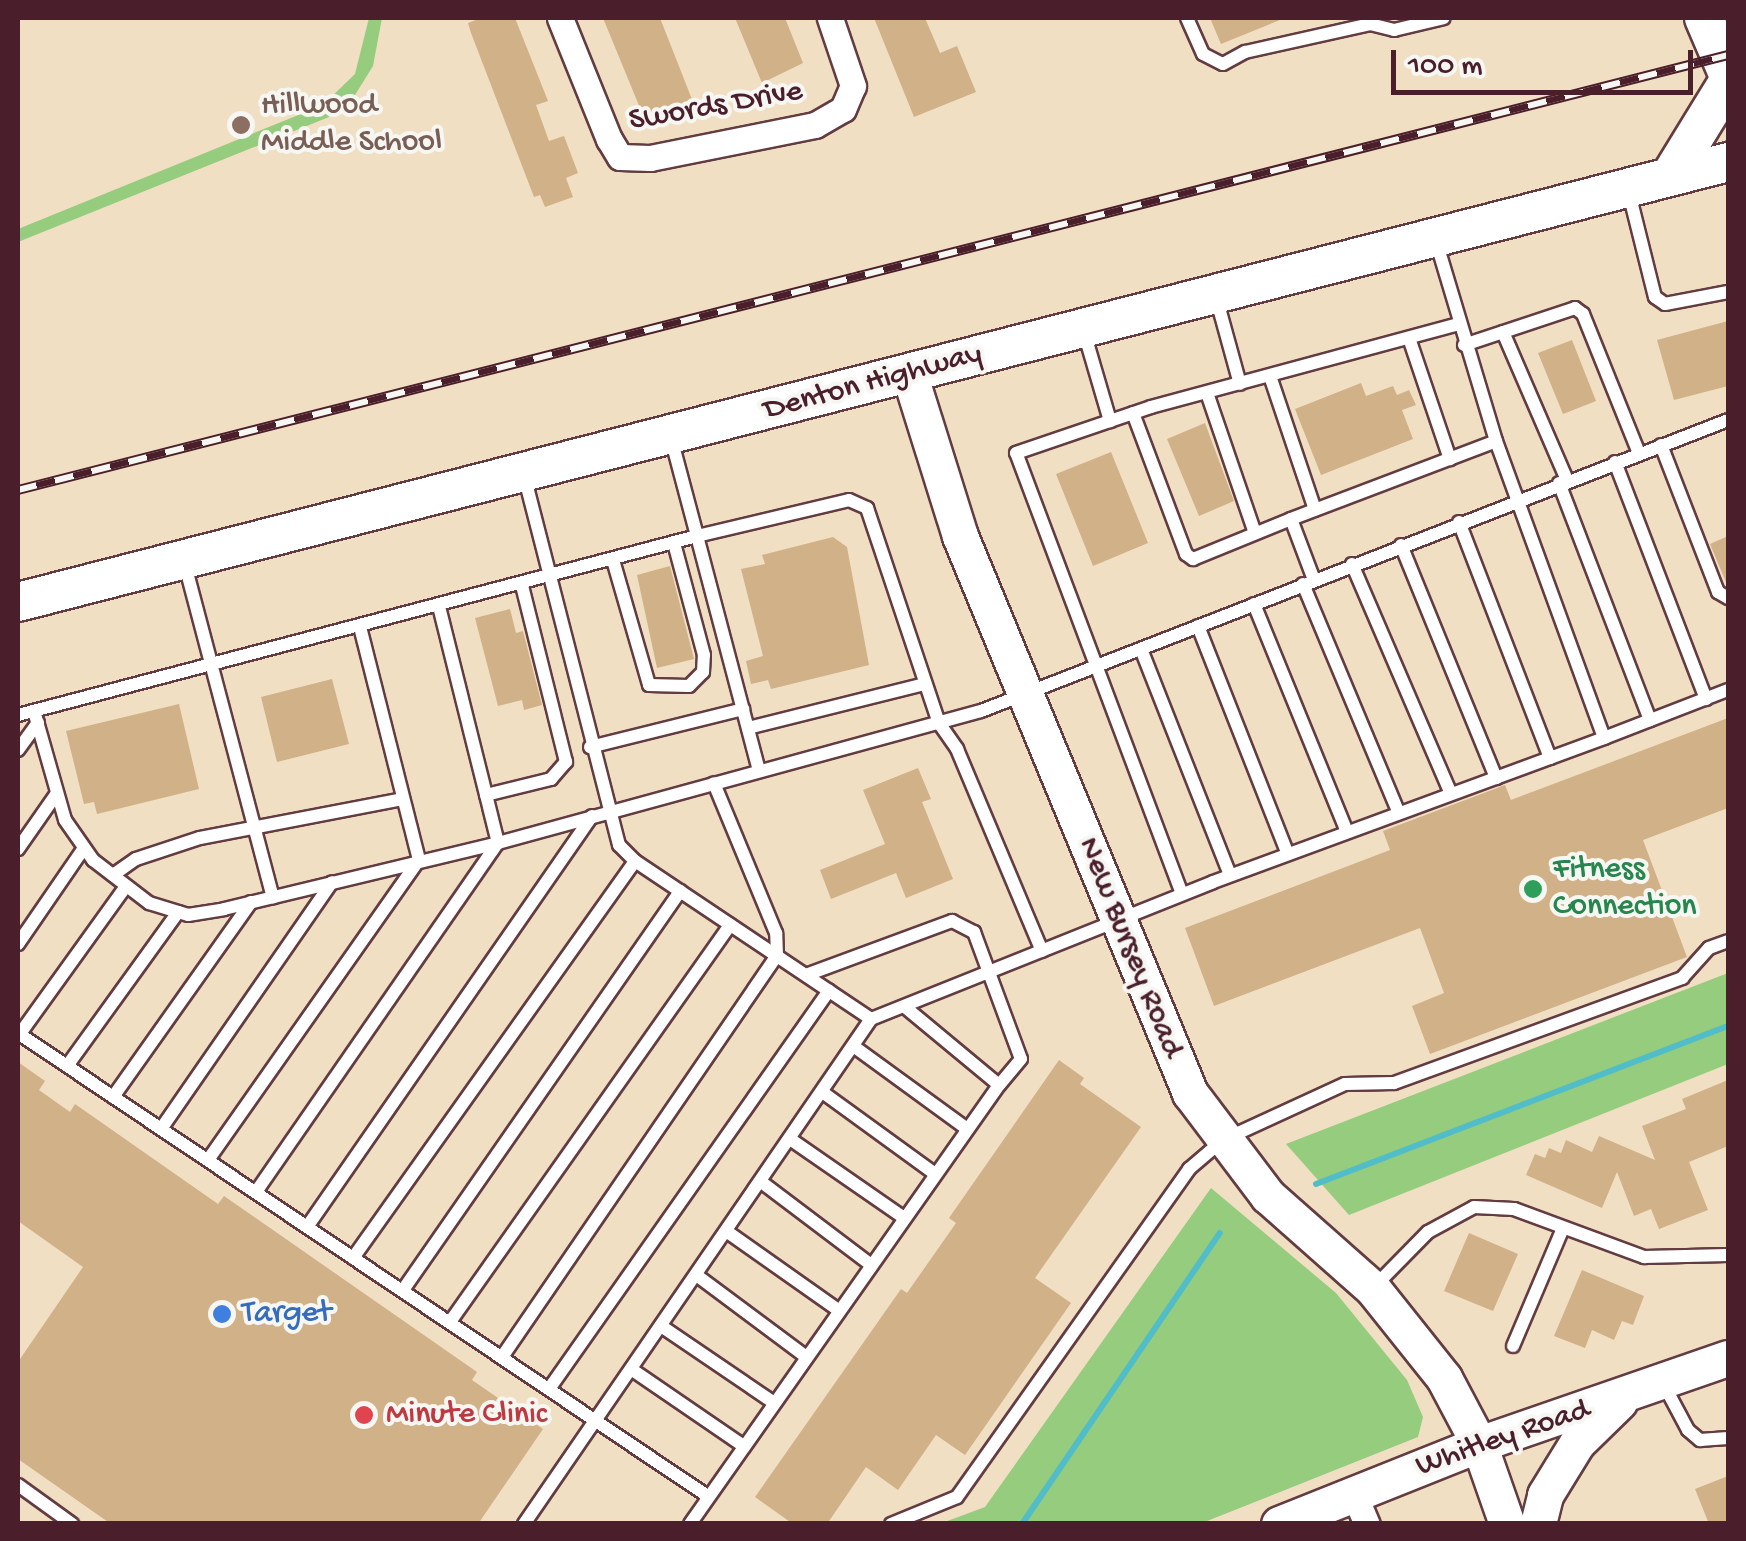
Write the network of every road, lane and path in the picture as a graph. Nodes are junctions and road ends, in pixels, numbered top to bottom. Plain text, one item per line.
1 (560, 18) edge
2 (830, 18) edge
3 (1187, 18) edge
4 (1444, 18) edge
5 (1704, 18) edge
6 (1369, 21) edge
7 (1728, 78) edge
8 (1728, 162) edge
9 (1671, 175) junction
10 (1627, 186) junction
11 (1435, 236) junction
12 (1728, 292) edge
13 (1215, 294) junction
14 (1458, 324) junction
15 (1084, 329) junction
16 (1503, 332) junction
17 (1409, 338) junction
18 (1464, 345) junction
19 (909, 373) junction
20 (1270, 376) junction
21 (1240, 384) junction
22 (1207, 393) junction
23 (1133, 413) junction
24 (1728, 420) edge
25 (1110, 421) junction
26 (671, 436) junction
27 (1496, 442) junction
28 (1661, 445) junction
29 (1639, 453) junction
30 (1450, 459) junction
31 (1615, 462) junction
32 (524, 473) junction
33 (1563, 482) junction
34 (1516, 499) junction
35 (1316, 510) junction
36 (1290, 519) junction
37 (1458, 522) junction
38 (1255, 533) junction
39 (697, 536) junction
40 (674, 543) junction
41 (1401, 545) junction
42 (184, 559) junction
43 (613, 560) junction
44 (1352, 564) junction
45 (550, 578) junction
46 (1309, 582) junction
47 (522, 585) junction
48 (1728, 598) edge
49 (18, 602) edge
50 (1254, 604) junction
51 (439, 607) junction
52 (1198, 626) junction
53 (360, 627) junction
54 (1141, 649) junction
55 (212, 666) junction
56 (1094, 668) junction
57 (925, 684) junction
58 (1728, 690) edge
59 (1026, 695) junction
60 (1706, 699) junction
61 (743, 709) junction
62 (18, 716) edge
63 (36, 717) junction
64 (1650, 720) junction
65 (939, 723) junction
66 (748, 728) junction
67 (1604, 738) junction
68 (590, 746) junction
69 (18, 750) edge
70 (1550, 758) junction
71 (759, 771) junction
72 (1496, 778) junction
73 (714, 783) junction
74 (57, 793) junction
75 (1451, 794) junction
76 (486, 795) junction
77 (402, 799) junction
78 (1399, 813) junction
79 (599, 814) junction
80 (256, 832) junction
81 (1348, 832) junction
82 (498, 843) junction
83 (18, 848) edge
84 (84, 848) junction
85 (1288, 854) junction
86 (419, 860) junction
87 (634, 861) junction
88 (113, 875) junction
89 (1230, 876) junction
90 (332, 882) junction
91 (126, 886) junction
92 (680, 892) junction
93 (1182, 894) junction
94 (273, 897) junction
95 (251, 902) junction
96 (178, 912) junction
97 (1118, 920) junction
98 (730, 925) junction
99 (1728, 941) edge
100 (18, 944) edge
101 (1042, 951) junction
102 (777, 956) junction
103 (990, 972) junction
104 (806, 976) junction
105 (828, 990) junction
106 (905, 1007) junction
107 (871, 1018) junction
108 (18, 1034) edge
109 (856, 1048) junction
110 (67, 1066) junction
111 (999, 1085) junction
112 (825, 1094) junction
113 (113, 1097) junction
114 (160, 1129) junction
115 (967, 1129) junction
116 (793, 1140) junction
117 (1223, 1140) junction
118 (208, 1160) junction
119 (936, 1174) junction
120 (764, 1184) junction
121 (256, 1192) junction
122 (904, 1218) junction
123 (307, 1226) junction
124 (1564, 1228) junction
125 (729, 1233) junction
126 (1728, 1255) edge
127 (354, 1258) junction
128 (871, 1264) junction
129 (699, 1277) junction
130 (1373, 1289) junction
131 (402, 1290) junction
132 (838, 1310) junction
133 (450, 1322) junction
134 (664, 1328) junction
135 (1513, 1346) dead end
136 (805, 1356) junction
137 (502, 1357) junction
138 (1728, 1358) edge
139 (634, 1371) junction
140 (1663, 1383) junction
141 (549, 1389) junction
142 (1628, 1395) junction
143 (773, 1402) junction
144 (599, 1422) junction
145 (1728, 1438) edge
146 (1479, 1444) junction
147 (742, 1445) junction
148 (18, 1485) edge
149 (706, 1495) junction
150 (1360, 1508) edge
151 (72, 1524) edge
152 (524, 1524) edge
153 (690, 1524) edge
154 (891, 1524) edge
155 (1279, 1524) edge
156 (1507, 1524) edge
157 (1538, 1524) edge

1 - 2 street, Swords Drive
3 - 6 lane
4 - 6 lane
5 - 7 main road
7 - 9 main road
8 - 9 main road, Denton Highway
9 - 10 main road, Denton Highway
10 - 11 main road, Denton Highway
10 - 12 lane
11 - 13 main road, Denton Highway
11 - 14 lane
13 - 15 main road, Denton Highway
13 - 21 lane
14 - 17 lane
14 - 18 lane
15 - 19 main road, Denton Highway
15 - 25 lane
16 - 18 lane
16 - 29 lane
16 - 33 lane
17 - 20 lane
17 - 30 lane
18 - 27 lane
19 - 26 main road, Denton Highway
19 - 59 street, New Bursey Road
20 - 21 lane
20 - 35 lane
21 - 22 lane
22 - 23 lane
22 - 38 lane
23 - 25 lane
23 - 38 lane
24 - 28 lane
25 - 56 lane
26 - 32 main road, Denton Highway
26 - 39 lane
27 - 30 lane
27 - 34 lane
28 - 29 lane
28 - 48 lane
29 - 31 lane
30 - 35 lane
31 - 33 lane
31 - 60 lane
32 - 42 main road, Denton Highway
32 - 45 lane
33 - 34 lane
33 - 64 lane
34 - 37 lane
34 - 67 lane
35 - 36 lane
36 - 38 lane
36 - 46 lane
37 - 41 lane
37 - 70 lane
39 - 40 lane
39 - 57 lane
39 - 61 lane
40 - 43 lane
40 - 43 lane
41 - 44 lane
41 - 72 lane
42 - 49 main road, Denton Highway
42 - 55 lane
43 - 45 lane
44 - 46 lane
44 - 75 lane
45 - 47 lane
45 - 68 lane
46 - 50 lane
46 - 78 lane
47 - 51 lane
47 - 76 lane
50 - 52 lane
50 - 81 lane
51 - 53 lane
51 - 76 lane
52 - 54 lane
52 - 85 lane
53 - 55 lane
53 - 77 lane
54 - 56 lane
54 - 89 lane
55 - 63 lane
55 - 80 lane
56 - 59 lane
56 - 93 lane
57 - 65 lane
57 - 66 lane
58 - 60 lane
59 - 65 lane
59 - 97 street, New Bursey Road
60 - 64 lane
61 - 66 lane
61 - 68 lane
62 - 63 lane
63 - 69 lane
63 - 74 lane
64 - 67 lane
65 - 71 lane
65 - 101 lane
66 - 71 lane
67 - 70 lane
68 - 79 lane
70 - 72 lane
71 - 73 lane
72 - 75 lane
73 - 79 lane
73 - 102 lane
74 - 83 lane
74 - 84 lane
75 - 78 lane
76 - 82 lane
77 - 80 lane
77 - 86 lane
78 - 81 lane
79 - 82 lane
79 - 87 lane
79 - 123 lane
80 - 88 lane
80 - 94 lane
81 - 85 lane
82 - 86 lane
82 - 121 lane
84 - 88 lane
84 - 100 lane
85 - 89 lane
86 - 90 lane
86 - 118 lane
87 - 92 lane
87 - 127 lane
88 - 91 lane
89 - 93 lane
90 - 94 lane
90 - 114 lane
91 - 96 lane
91 - 108 lane
92 - 98 lane
92 - 131 lane
93 - 97 lane
94 - 95 lane
95 - 96 lane
95 - 113 lane
96 - 110 lane
97 - 101 lane
97 - 117 street, New Bursey Road
98 - 102 lane
98 - 133 lane
99 - 117 lane
101 - 103 lane
102 - 104 lane
102 - 137 lane
103 - 104 lane
103 - 106 lane
103 - 111 lane
104 - 105 lane
105 - 107 lane
105 - 141 lane
106 - 107 lane
106 - 111 lane
107 - 109 lane
108 - 110 lane
109 - 112 lane
109 - 115 lane
110 - 113 lane
111 - 115 lane
112 - 116 lane
112 - 119 lane
113 - 114 lane
114 - 118 lane
115 - 119 lane
116 - 120 lane
116 - 122 lane
117 - 130 street, New Bursey Road
117 - 154 lane
118 - 121 lane
119 - 122 lane
120 - 125 lane
120 - 128 lane
121 - 123 lane
122 - 128 lane
123 - 127 lane
124 - 126 lane
124 - 130 lane
124 - 135 lane
125 - 129 lane
125 - 132 lane
127 - 131 lane
128 - 132 lane
129 - 134 lane
129 - 136 lane
130 - 146 street, New Bursey Road
131 - 133 lane
132 - 136 lane
133 - 137 lane
134 - 139 lane
134 - 143 lane
136 - 143 lane
137 - 141 lane
138 - 140 street, Whitley Road
139 - 144 lane
139 - 147 lane
140 - 142 street, Whitley Road
140 - 145 lane
141 - 144 lane
142 - 146 street, Whitley Road
142 - 157 street
143 - 147 lane
144 - 149 lane
144 - 152 lane
146 - 150 street, Whitley Road
146 - 156 street, New Bursey Road
147 - 149 lane
148 - 151 lane
149 - 153 lane
150 - 155 street, Whitley Road

